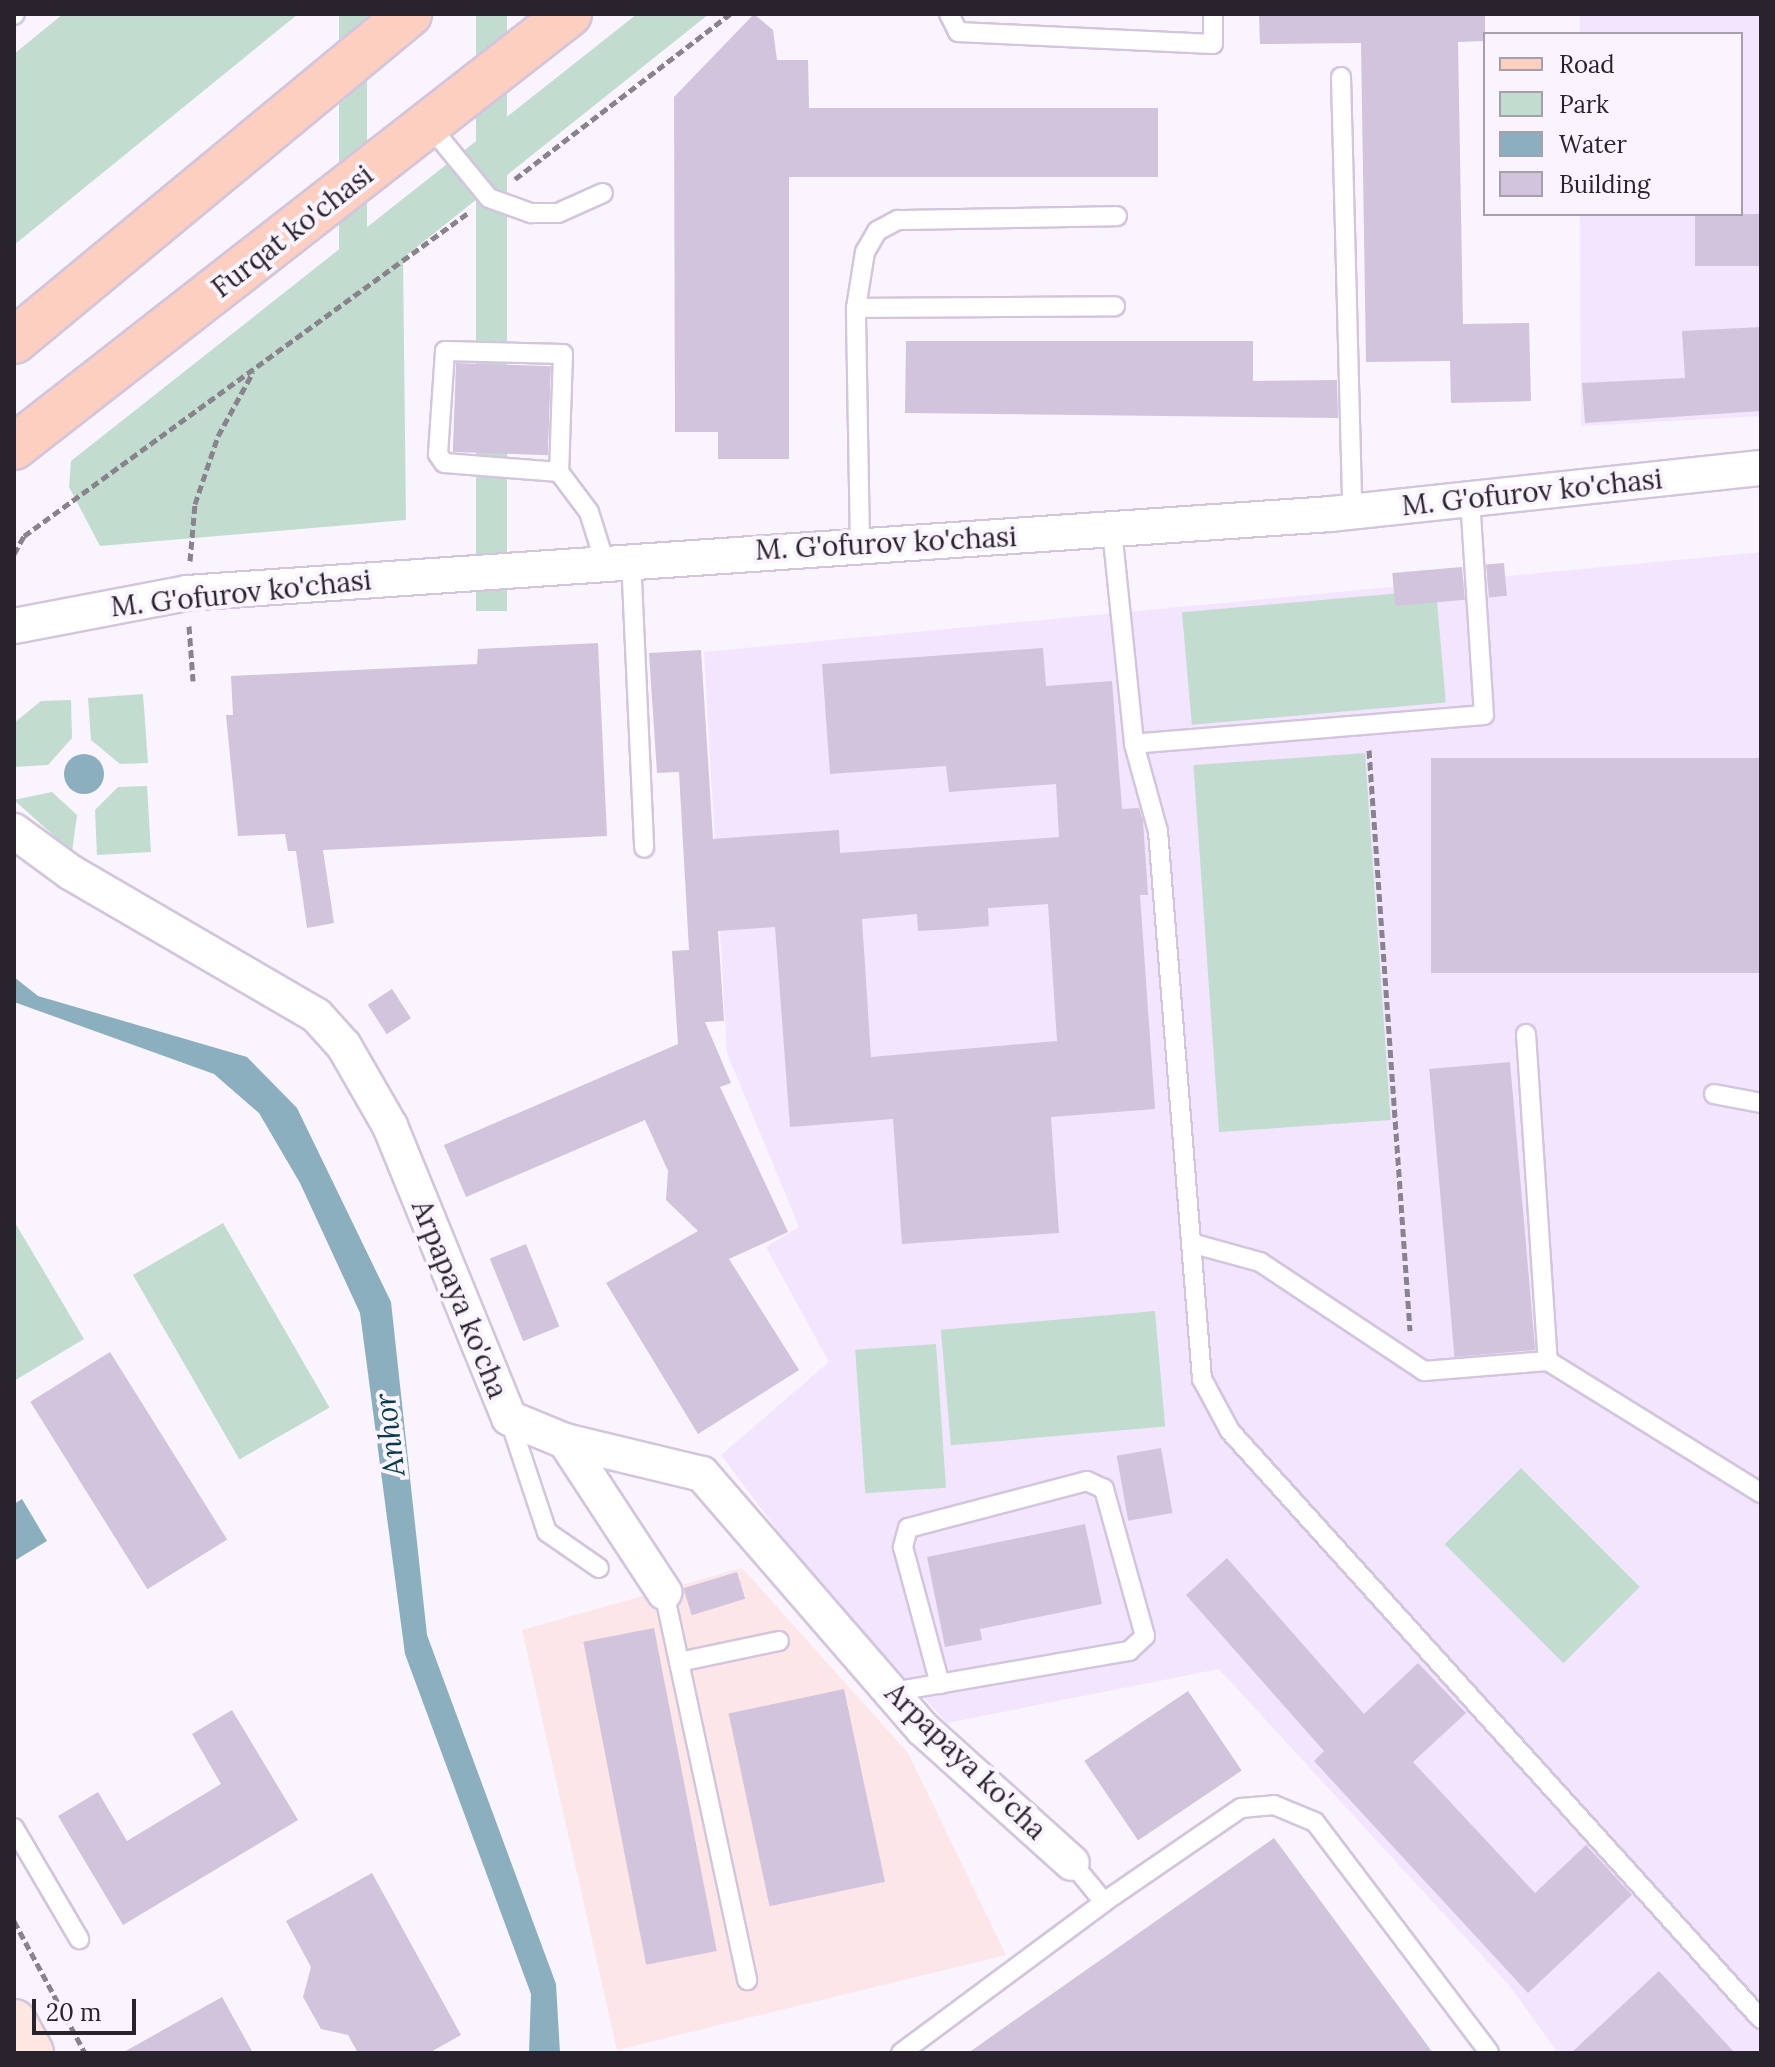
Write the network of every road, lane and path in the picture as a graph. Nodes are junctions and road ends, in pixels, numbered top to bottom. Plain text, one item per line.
1 (409, 14) edge
2 (569, 14) edge
3 (730, 14) edge
4 (949, 14) edge
5 (1213, 14) edge
6 (1341, 77) dead end
7 (429, 125) junction
8 (603, 193) dead end
9 (489, 198) junction
10 (1117, 216) dead end
11 (1115, 306) dead end
12 (856, 308) junction
13 (14, 341) edge
14 (255, 367) junction
15 (14, 447) edge
16 (1761, 468) edge
17 (559, 472) junction
18 (1470, 499) junction
19 (1352, 511) junction
20 (1112, 530) junction
21 (860, 545) junction
22 (14, 554) edge
23 (618, 559) junction
24 (187, 593) junction
25 (16, 623) edge
26 (193, 681) dead end
27 (1367, 729) junction
28 (1134, 744) junction
29 (14, 831) edge
30 (644, 848) dead end
31 (1526, 1034) dead end
32 (1714, 1094) dead end
33 (1761, 1103) edge
34 (1191, 1243) junction
35 (1412, 1361) junction
36 (1548, 1361) junction
37 (509, 1418) junction
38 (565, 1441) junction
39 (1761, 1493) edge
40 (599, 1568) dead end
41 (664, 1592) joint
42 (779, 1641) dead end
43 (679, 1662) junction
44 (940, 1684) junction
45 (892, 1692) junction
46 (14, 1828) edge
47 (1072, 1863) joint
48 (1104, 1902) junction
49 (14, 1921) edge
50 (79, 1939) dead end
51 (747, 1980) dead end
52 (1761, 2019) edge
53 (14, 2022) edge
54 (31, 2053) edge
55 (85, 2053) edge
56 (901, 2053) edge
57 (1489, 2053) edge

1 - 13 main road
2 - 7 main road, Furqat ko'chasi
3 - 9 path
4 - 5 lane
6 - 19 lane
7 - 9 lane
7 - 15 main road, Furqat ko'chasi
8 - 9 lane
9 - 14 path
10 - 12 lane
11 - 12 lane
12 - 21 lane
14 - 22 path
14 - 24 path
16 - 18 street, M. G'ofurov ko'chasi
17 - 17 lane
17 - 23 lane
18 - 19 street, M. G'ofurov ko'chasi
18 - 27 lane
19 - 20 street, M. G'ofurov ko'chasi
20 - 21 street, M. G'ofurov ko'chasi
20 - 28 lane
21 - 23 street, M. G'ofurov ko'chasi
23 - 24 street, M. G'ofurov ko'chasi
23 - 30 lane
24 - 25 street, M. G'ofurov ko'chasi
24 - 26 path
27 - 28 lane
27 - 35 path
28 - 34 lane
29 - 37 street, Arpapaya ko'cha
31 - 36 lane
32 - 33 lane
34 - 35 lane
34 - 52 lane
35 - 36 lane
36 - 39 lane
37 - 38 street, Arpapaya ko'cha
37 - 40 lane
38 - 41 street
38 - 45 street, Arpapaya ko'cha
41 - 43 lane
42 - 43 lane
43 - 51 lane
44 - 44 lane
44 - 45 lane
45 - 47 street, Arpapaya ko'cha
46 - 50 lane
47 - 48 lane
48 - 56 lane
48 - 57 lane
49 - 55 path
53 - 54 main road

